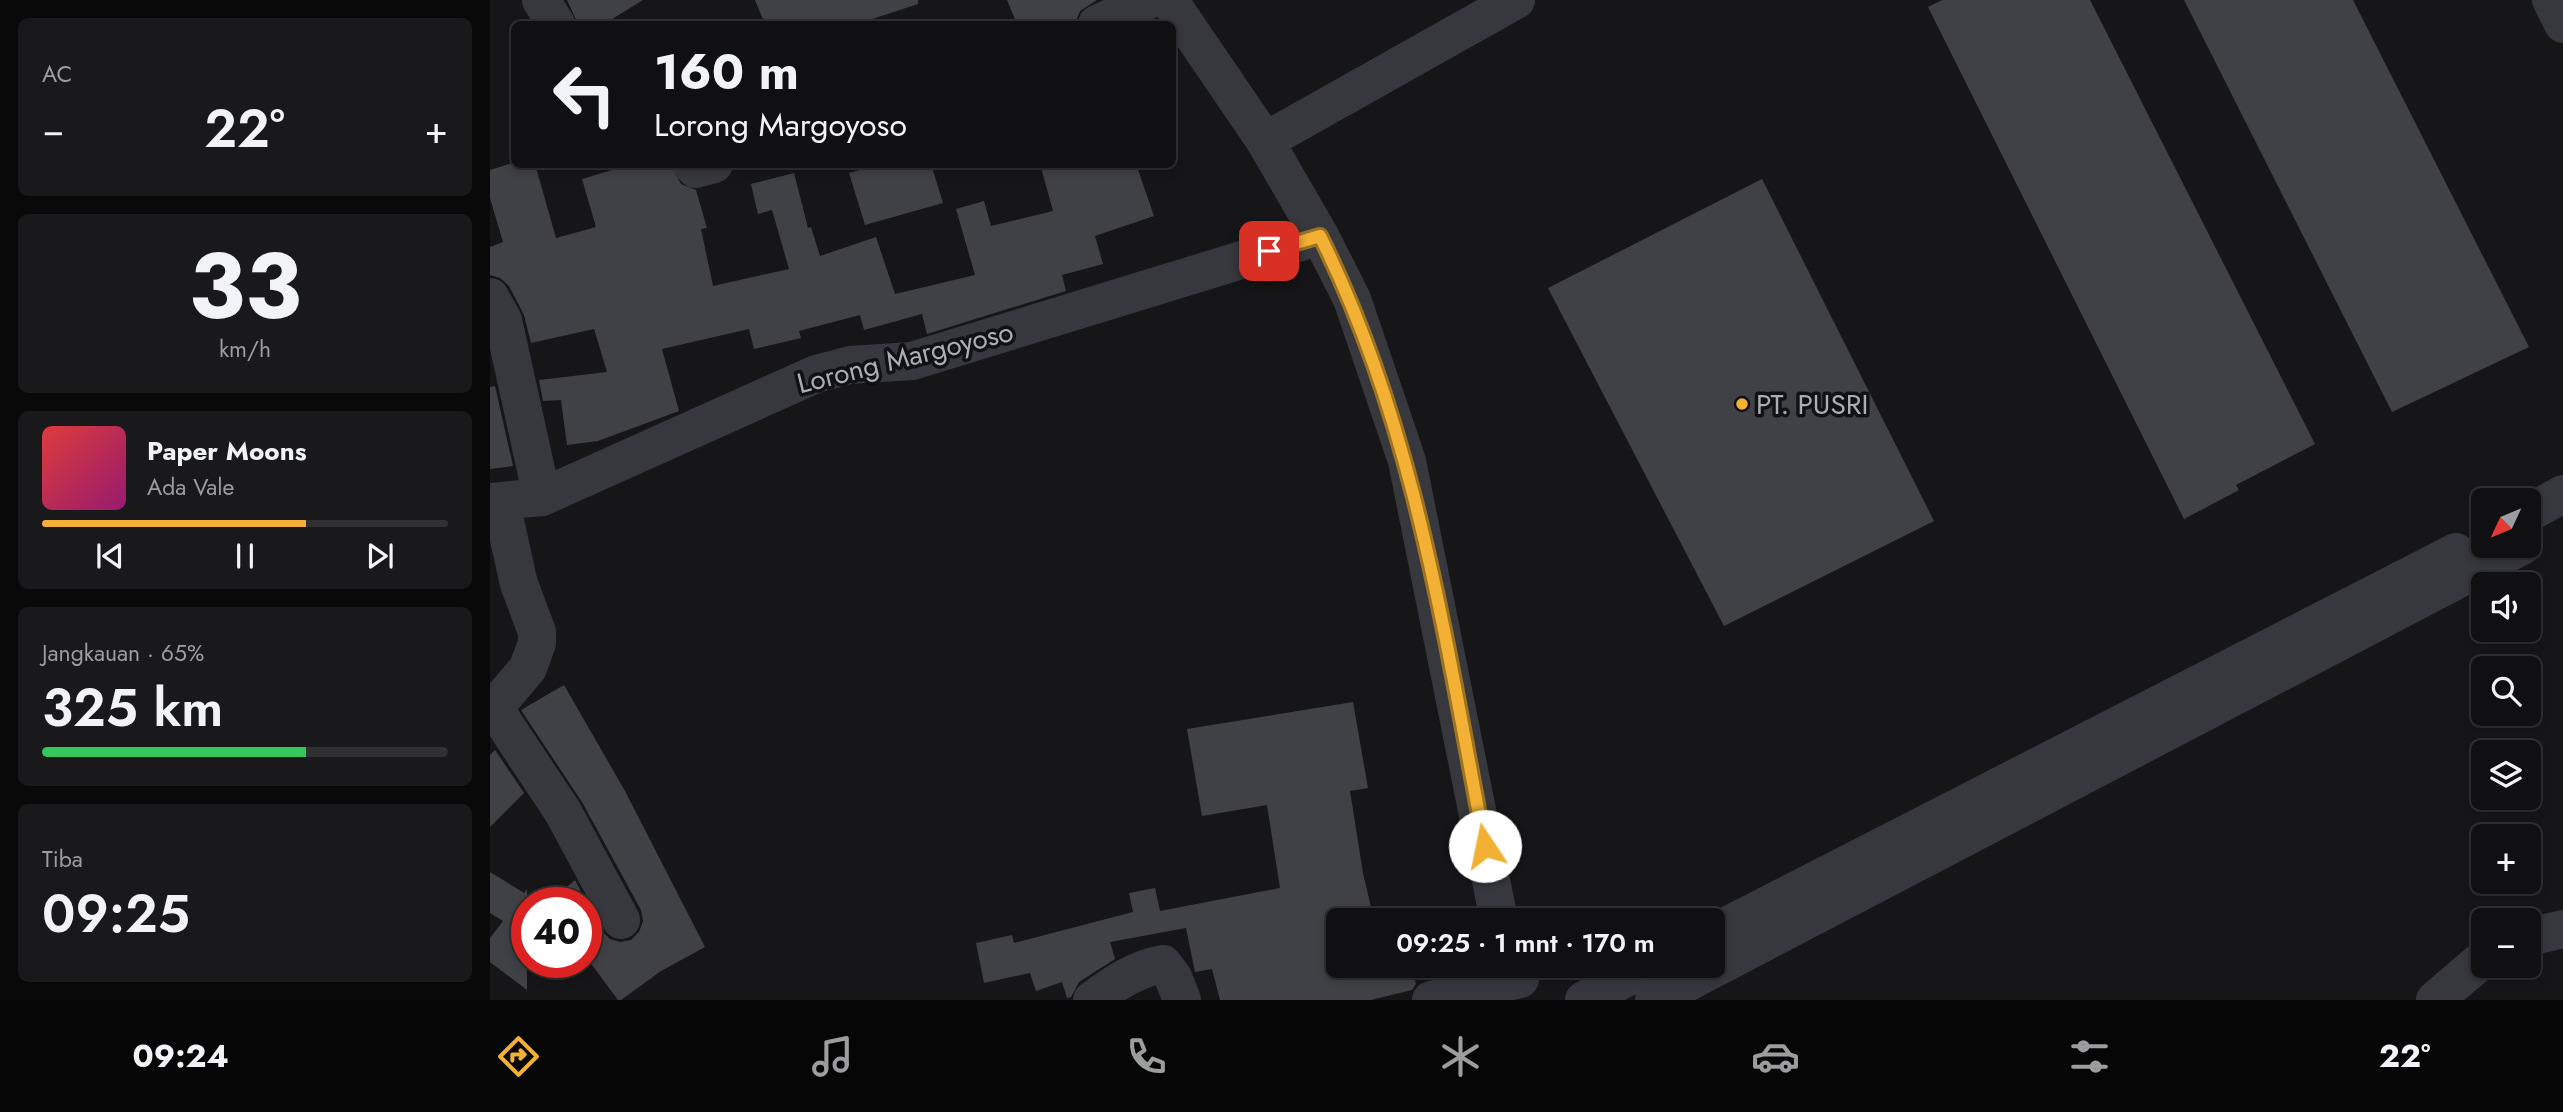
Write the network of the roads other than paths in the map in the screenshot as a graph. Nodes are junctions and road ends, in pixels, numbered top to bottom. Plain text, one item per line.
1 (541, 0) edge
2 (1149, 0) edge
3 (1169, 0) edge
4 (1516, 0) edge
5 (2551, 0) edge
6 (554, 21) edge
7 (1104, 21) edge
8 (2563, 24) edge
9 (1265, 141) junction
10 (1320, 236) junction
11 (490, 297) edge
12 (2563, 494) edge
13 (542, 496) junction
14 (496, 503) edge
15 (2541, 506) edge
16 (2563, 524) edge
17 (2541, 536) edge
18 (2471, 545) edge
19 (2499, 558) edge
20 (492, 711) edge
21 (1497, 908) edge
22 (621, 920) dead end
23 (1725, 927) edge
24 (2563, 929) edge
25 (2541, 934) edge
26 (2471, 969) edge
27 (1626, 978) edge
28 (1510, 982) edge
29 (1092, 1000) edge
30 (1182, 1000) edge
31 (1431, 1000) edge
32 (1584, 1000) edge
33 (1654, 1000) edge
34 (2435, 1000) edge

1 - 6 street
2 - 7 street
3 - 9 street
4 - 9 street
5 - 8 street
9 - 10 street
10 - 13 street, Lorong Margoyoso
10 - 21 street
11 - 13 street
12 - 15 street
13 - 14 street, Lorong Margoyoso
14 - 20 street
16 - 17 street
18 - 23 street
19 - 33 street
20 - 22 street
24 - 25 street
26 - 34 street
27 - 32 street
28 - 31 street
29 - 30 street

